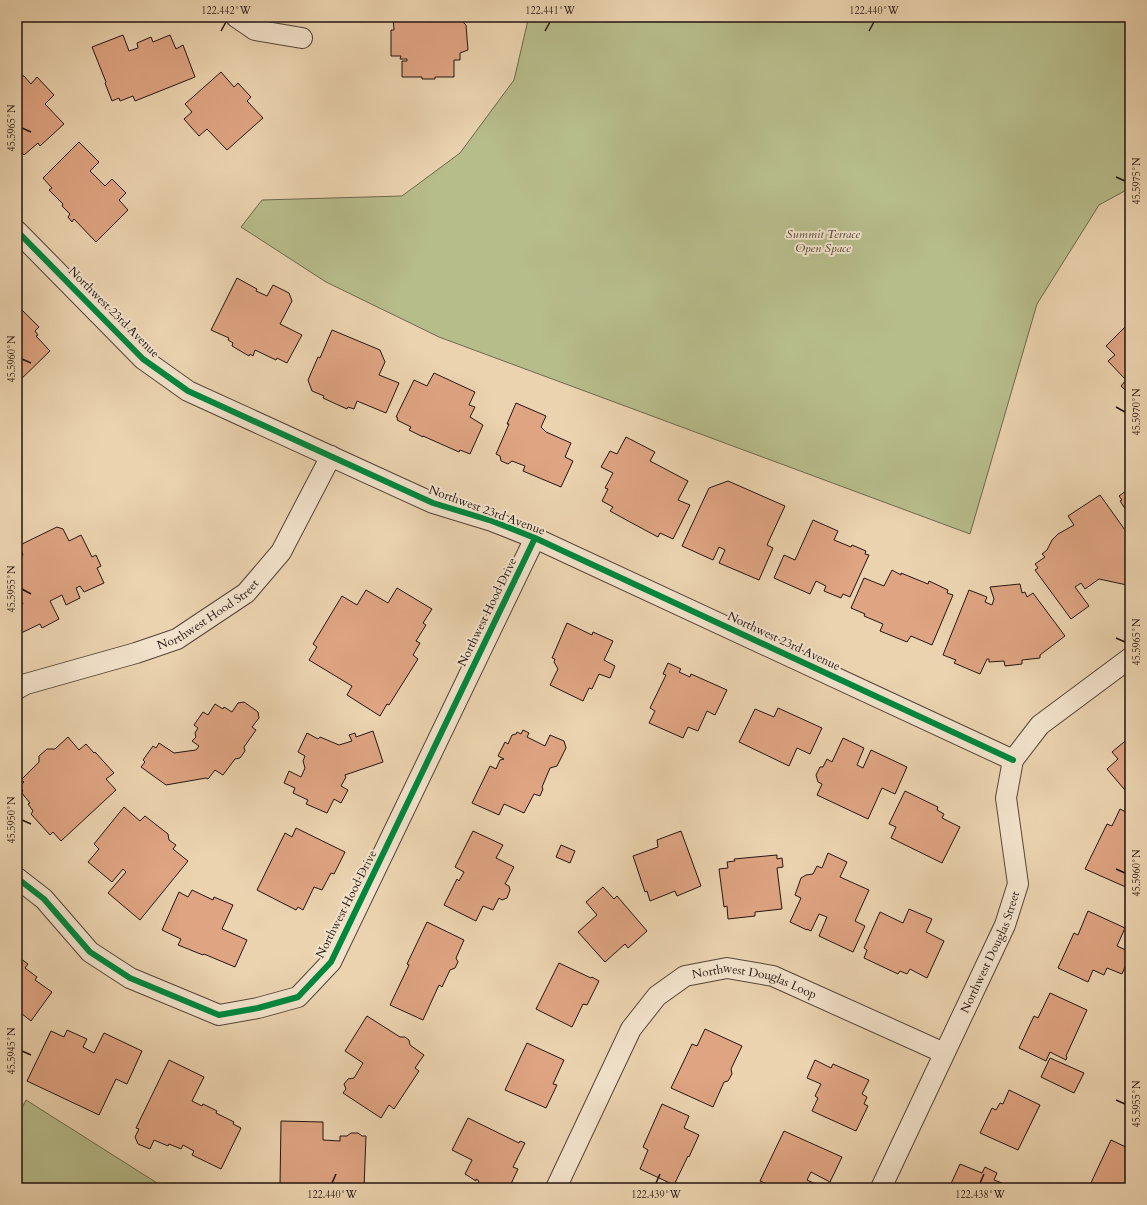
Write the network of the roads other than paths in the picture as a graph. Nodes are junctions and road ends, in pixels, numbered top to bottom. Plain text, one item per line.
1 (236, 17) edge
2 (302, 38) dead end
3 (17, 231) edge
4 (331, 456) junction
5 (535, 538) junction
6 (1130, 658) edge
7 (17, 689) edge
8 (1013, 760) junction
9 (17, 878) edge
10 (944, 1053) junction
11 (556, 1188) edge
12 (881, 1188) edge

1 - 2 street
3 - 4 street, Northwest 23rd Avenue
4 - 5 street, Northwest 23rd Avenue
4 - 7 street, Northwest Hood Street
5 - 8 street, Northwest 23rd Avenue
5 - 9 street, Northwest Hood Drive
6 - 8 street, Northwest Douglas Street
8 - 10 street, Northwest Douglas Street
10 - 11 street, Northwest Douglas Loop
10 - 12 street, Northwest Douglas Street

